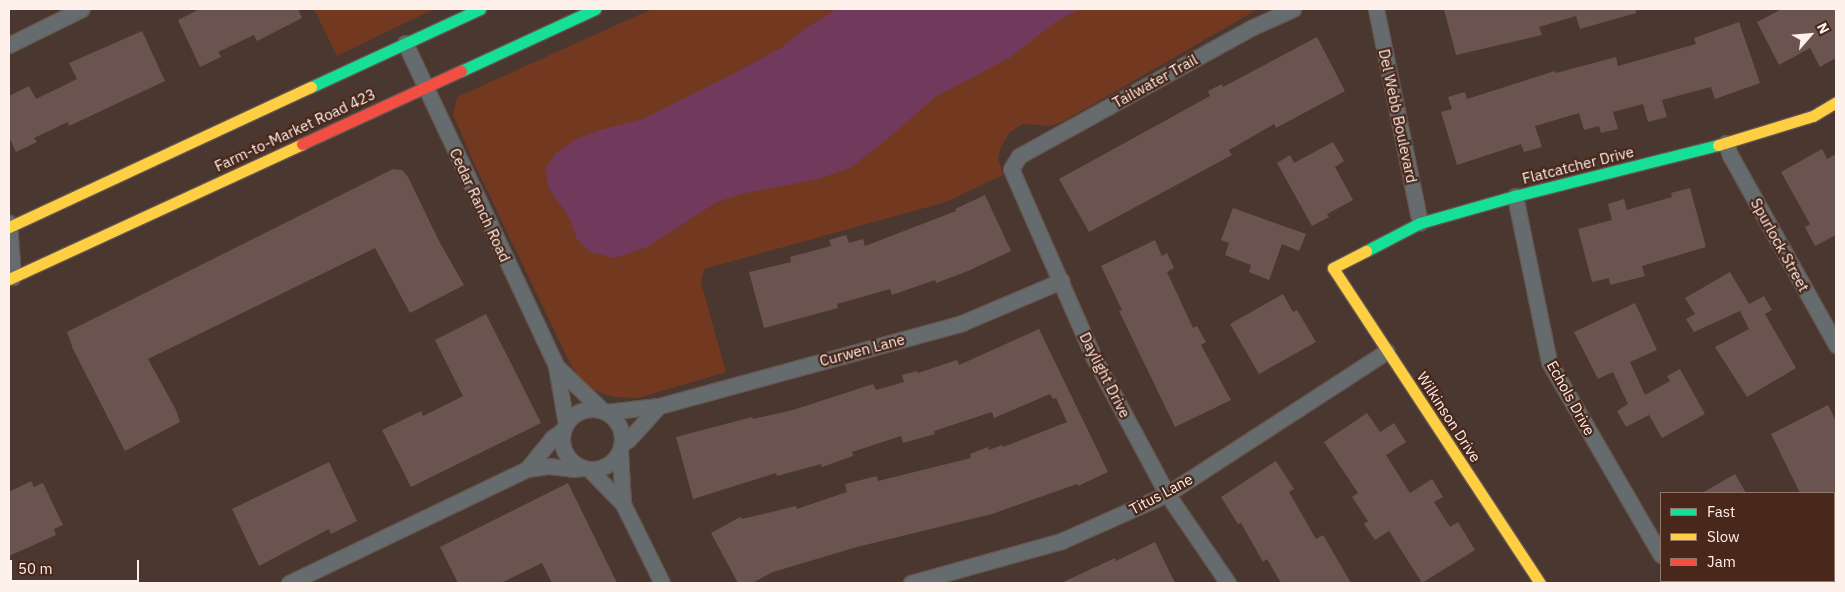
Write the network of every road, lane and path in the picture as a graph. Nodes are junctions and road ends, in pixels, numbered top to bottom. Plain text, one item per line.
1 (82, 9) edge
2 (480, 9) edge
3 (595, 9) edge
4 (1293, 9) edge
5 (1376, 9) edge
6 (405, 43) junction
7 (9, 45) edge
8 (425, 86) junction
9 (1836, 102) edge
10 (1726, 143) junction
11 (1019, 156) joint
12 (1515, 196) junction
13 (1420, 223) junction
14 (9, 225) edge
15 (1333, 268) joint
16 (10, 277) edge
17 (1060, 281) junction
18 (1836, 345) edge
19 (1387, 351) junction
20 (556, 366) junction
21 (659, 406) junction
22 (604, 411) junction
23 (564, 427) junction
24 (621, 447) junction
25 (527, 469) junction
26 (586, 469) junction
27 (1167, 494) junction
28 (623, 504) junction
29 (1660, 553) edge
30 (289, 583) edge
31 (662, 583) edge
32 (911, 583) edge
33 (1228, 583) edge
34 (1540, 583) edge

1 - 7 street
2 - 6 main road
3 - 8 main road, Farm-to-Market Road 423
4 - 11 street, Tailwater Trail
5 - 13 street, Del Webb Boulevard
6 - 8 street, Cedar Ranch Road
6 - 14 main road
8 - 16 main road, Farm-to-Market Road 423
8 - 20 street, Cedar Ranch Road
9 - 10 main road, Flatcatcher Drive
10 - 12 main road, Flatcatcher Drive
10 - 18 street, Spurlock Street
11 - 17 street, Daylight Drive
12 - 13 main road, Flatcatcher Drive
12 - 29 street, Echols Drive
13 - 15 main road, Flatcatcher Drive
14 - 16 street
15 - 19 main road, Wilkinson Drive
17 - 21 street, Curwen Lane
17 - 27 street, Daylight Drive
19 - 27 street, Titus Lane
19 - 34 main road, Wilkinson Drive
20 - 22 street, Cedar Ranch Road
20 - 23 street, Cedar Ranch Road
21 - 22 street, Curwen Lane
21 - 24 street
22 - 23 street
22 - 24 street
23 - 25 street
23 - 26 street
24 - 26 street
24 - 28 street
25 - 26 street
25 - 30 street
26 - 28 street
27 - 32 street, Titus Lane
27 - 33 street, Daylight Drive
28 - 31 street

